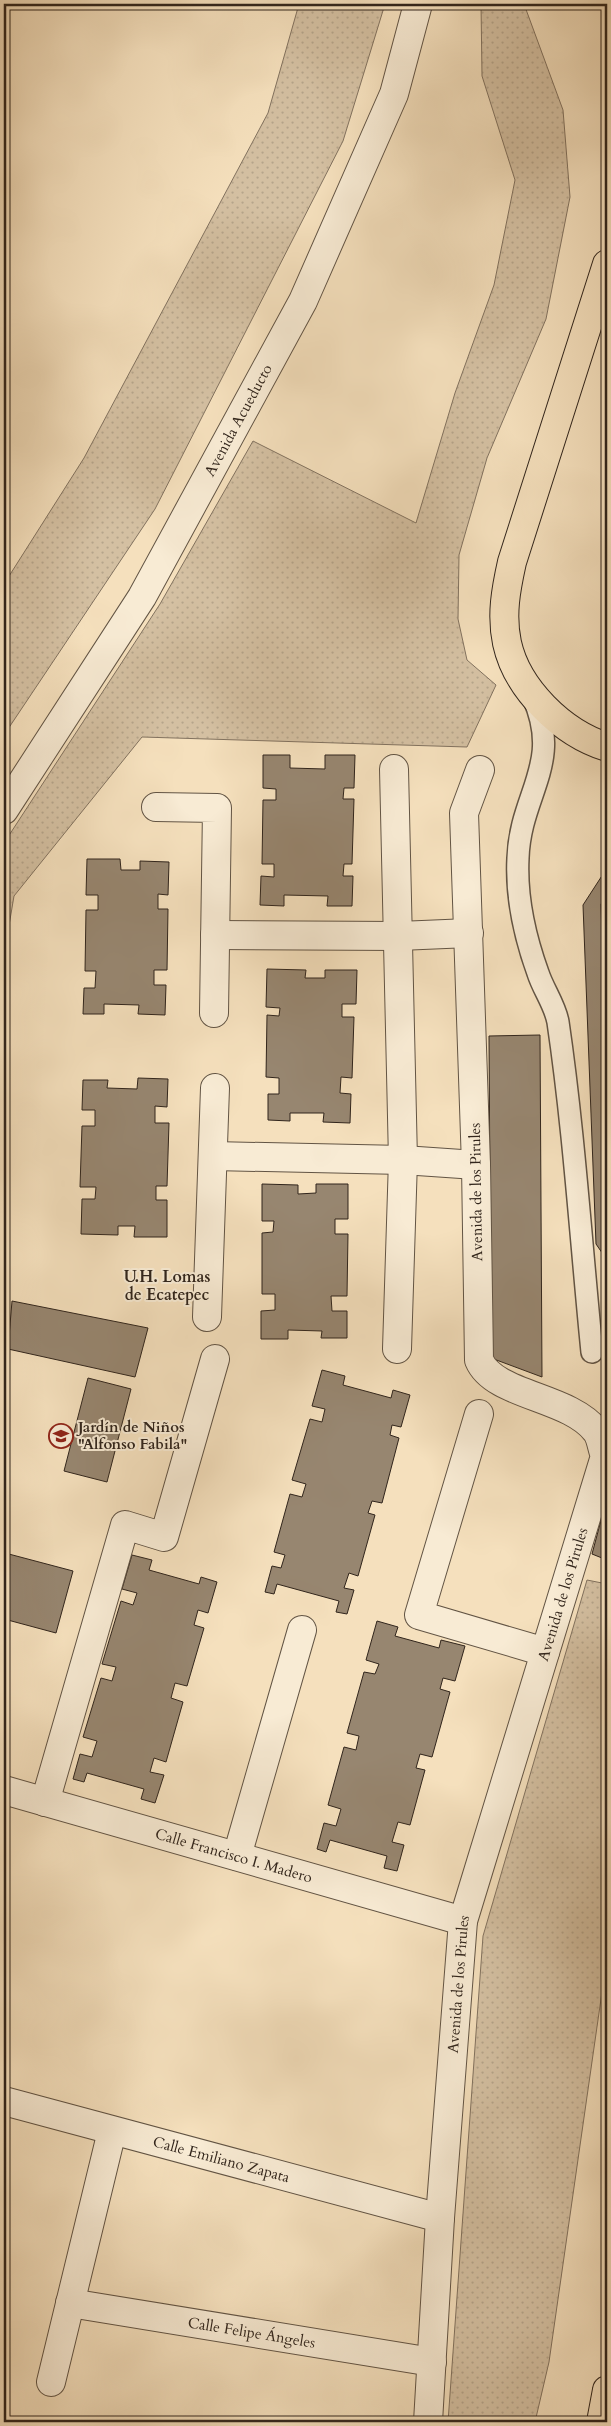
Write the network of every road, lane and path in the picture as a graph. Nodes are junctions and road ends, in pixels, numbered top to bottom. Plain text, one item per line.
1 (418, 4) edge
2 (607, 264) edge
3 (531, 692) junction
4 (607, 747) edge
5 (394, 769) dead end
6 (480, 770) dead end
7 (156, 807) dead end
8 (4, 810) edge
9 (469, 933) junction
10 (215, 935) junction
11 (399, 936) junction
12 (214, 1013) dead end
13 (215, 1088) dead end
14 (212, 1156) junction
15 (403, 1160) junction
16 (476, 1165) junction
17 (207, 1317) dead end
18 (397, 1349) dead end
19 (592, 1352) dead end
20 (215, 1359) dead end
21 (479, 1414) dead end
22 (302, 1630) dead end
23 (545, 1652) junction
24 (4, 1790) edge
25 (45, 1802) junction
26 (237, 1856) junction
27 (463, 1921) junction
28 (4, 2101) edge
29 (112, 2131) junction
30 (440, 2218) junction
31 (70, 2303) junction
32 (432, 2362) junction
33 (51, 2382) dead end
34 (607, 2390) edge
35 (428, 2422) edge
36 (602, 2422) edge

1 - 8 street, Avenida Acueducto
2 - 3 highway
3 - 4 highway
3 - 19 lane
5 - 11 street
6 - 9 street, Avenida de los Pirules
7 - 10 street
9 - 11 street
9 - 16 street, Avenida de los Pirules
10 - 11 street
10 - 12 street
11 - 15 street
13 - 14 street
14 - 15 street
14 - 17 street
15 - 16 street
15 - 18 street
16 - 23 street, Avenida de los Pirules
20 - 25 street
21 - 23 street
22 - 26 street
23 - 27 street, Avenida de los Pirules
24 - 25 street, Calle Francisco I. Madero
25 - 26 street, Calle Francisco I. Madero
26 - 27 street, Calle Francisco I. Madero
27 - 30 street, Avenida de los Pirules
28 - 29 street, Calle Emiliano Zapata
29 - 30 street, Calle Emiliano Zapata
29 - 31 street
30 - 32 street, Avenida de los Pirules
31 - 32 street, Calle Felipe Ángeles
31 - 33 street
32 - 35 street, Avenida de los Pirules
34 - 36 highway

